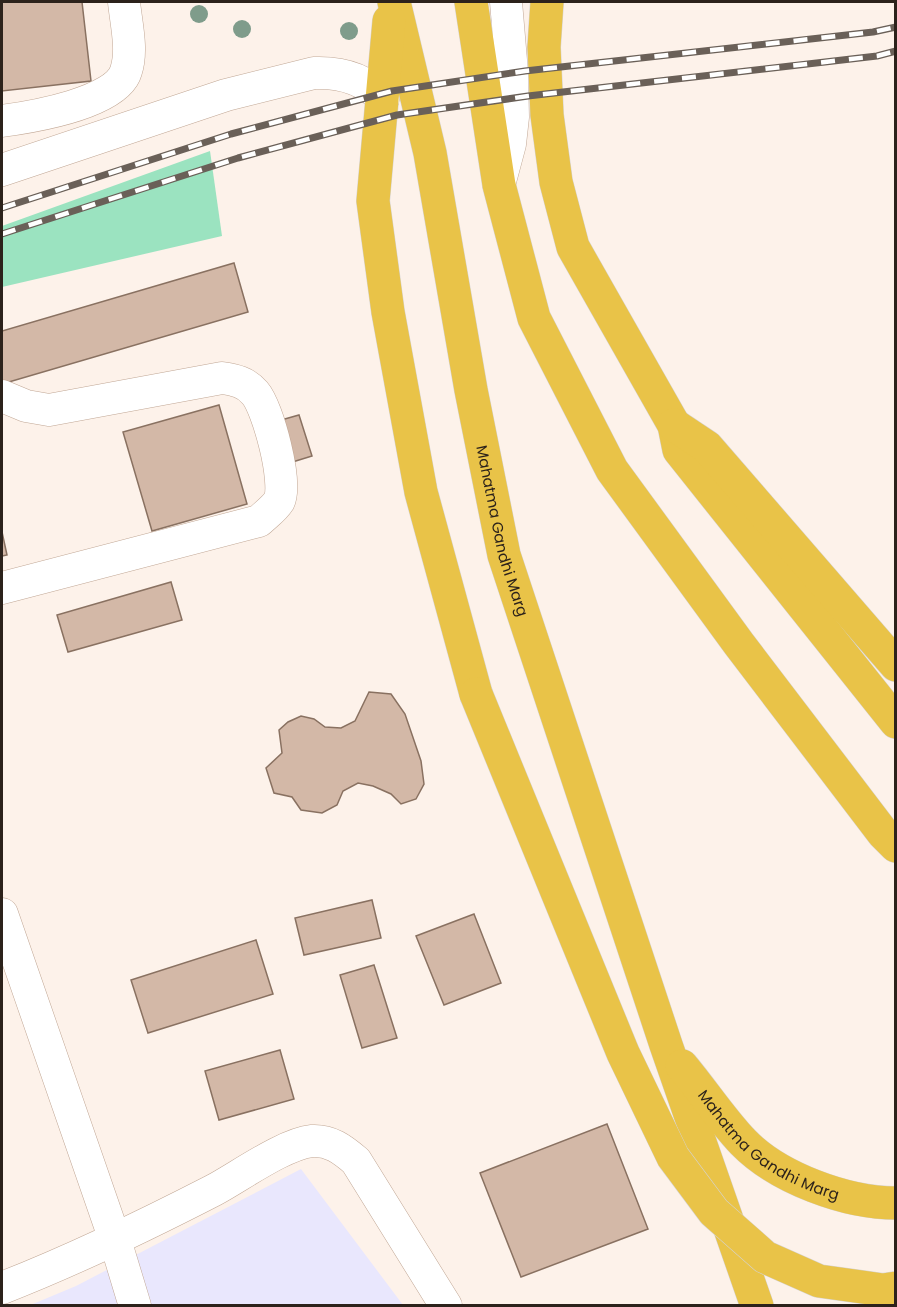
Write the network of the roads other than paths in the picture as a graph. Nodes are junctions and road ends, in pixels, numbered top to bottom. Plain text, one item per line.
1 (124, 2) edge
2 (393, 2) edge
3 (471, 2) edge
4 (506, 2) edge
5 (547, 2) edge
6 (383, 99) junction
7 (2, 121) edge
8 (2, 170) edge
9 (499, 185) junction
10 (2, 396) edge
11 (674, 424) junction
12 (2, 588) edge
13 (896, 665) edge
14 (896, 722) edge
15 (891, 845) edge
16 (2, 914) edge
17 (666, 1046) junction
18 (896, 1203) edge
19 (115, 1240) junction
20 (2, 1288) edge
21 (896, 1288) edge
22 (135, 1305) edge
23 (446, 1305) edge
24 (757, 1305) edge

1 - 7 street
2 - 6 highway
2 - 17 highway, Mahatma Gandhi Marg
3 - 9 highway
4 - 9 street
5 - 11 highway
6 - 8 street
6 - 21 highway, bridge
9 - 15 highway
10 - 12 street
11 - 13 highway
11 - 14 highway
16 - 19 street
17 - 18 highway, Mahatma Gandhi Marg
17 - 24 highway, Mahatma Gandhi Marg
19 - 20 street
19 - 22 street
19 - 23 street

